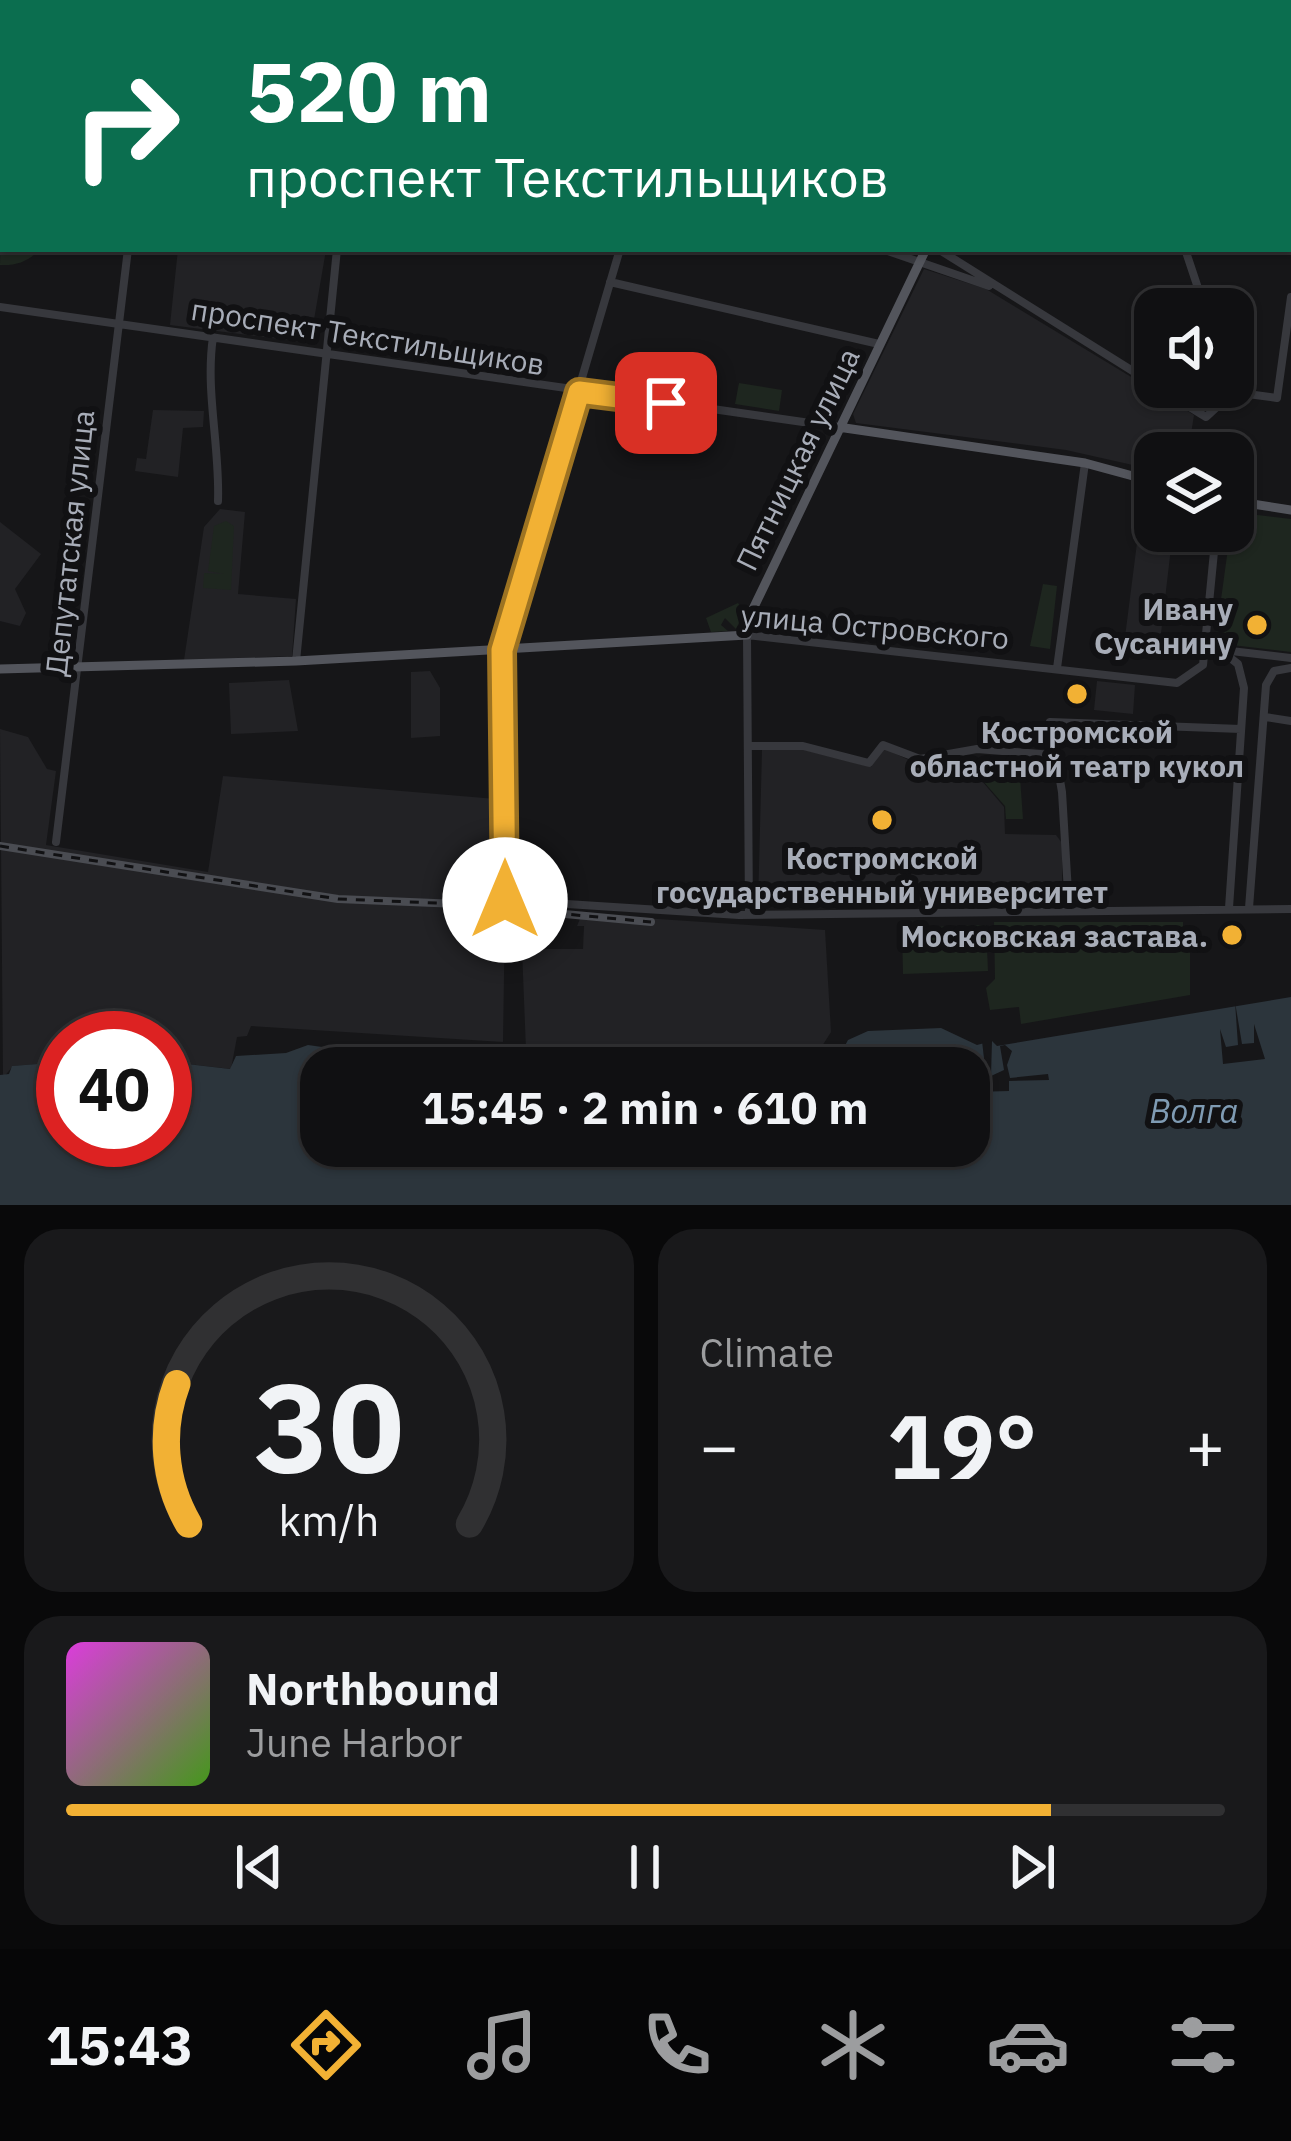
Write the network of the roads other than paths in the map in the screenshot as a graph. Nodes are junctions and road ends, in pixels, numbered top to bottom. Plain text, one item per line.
1 (128, 252) edge
2 (337, 252) edge
3 (619, 252) edge
4 (891, 252) edge
5 (924, 252) edge
6 (942, 252) edge
7 (1186, 252) edge
8 (919, 261) junction
9 (610, 282) junction
10 (995, 288) junction
11 (1198, 288) edge
12 (1291, 297) edge
13 (0, 307) edge
14 (118, 323) junction
15 (213, 337) junction
16 (879, 344) junction
17 (323, 355) junction
18 (1134, 373) edge
19 (579, 392) junction
20 (1254, 394) edge
21 (838, 427) junction
22 (1085, 463) junction
23 (1134, 476) edge
24 (218, 501) dead end
25 (1254, 505) edge
26 (1291, 511) edge
27 (1214, 552) edge
28 (747, 635) junction
29 (1205, 648) junction
30 (1220, 649) junction
31 (502, 650) junction
32 (1291, 658) edge
33 (296, 661) junction
34 (80, 668) junction
35 (1057, 668) junction
36 (1291, 668) edge
37 (0, 669) edge
38 (1264, 718) junction
39 (1291, 722) edge
40 (1241, 725) junction
41 (748, 746) junction
42 (1053, 755) junction
43 (56, 842) dead end
44 (1228, 908) junction
45 (1249, 908) junction
46 (1291, 908) edge
47 (1069, 909) junction
48 (748, 914) junction

1 - 14 street, Депутатская улица
2 - 17 street
3 - 9 street
4 - 8 street
5 - 8 main road, Пятницкая улица
6 - 10 street
7 - 11 street
8 - 10 street
8 - 16 main road, Пятницкая улица
9 - 16 street
9 - 19 street
10 - 18 street
12 - 20 street
13 - 14 street, проспект Текстильщиков
14 - 15 street, проспект Текстильщиков
14 - 34 street, Депутатская улица
15 - 17 street, проспект Текстильщиков
15 - 24 street
16 - 21 main road, Пятницкая улица
17 - 19 street, проспект Текстильщиков
17 - 33 street
19 - 21 street, проспект Текстильщиков
19 - 31 street
21 - 22 main road, проспект Текстильщиков
21 - 28 main road, Пятницкая улица
22 - 23 main road, проспект Текстильщиков
22 - 35 street
25 - 26 main road
27 - 29 street
28 - 31 main road, улица Островского
28 - 35 street, улица Островского
28 - 41 street, Пятницкая улица
29 - 30 street
29 - 35 street, улица Островского
30 - 32 street
30 - 40 street
31 - 33 main road, улица Островского
31 - 48 street
33 - 34 main road, улица Островского
34 - 37 main road, улица Островского
34 - 43 street, Депутатская улица
36 - 38 street
38 - 39 street
38 - 40 street
38 - 45 street
40 - 42 street
40 - 44 street
41 - 42 street
41 - 48 street, Пятницкая улица
42 - 47 street
44 - 45 street
44 - 47 street
45 - 46 street
47 - 48 street

